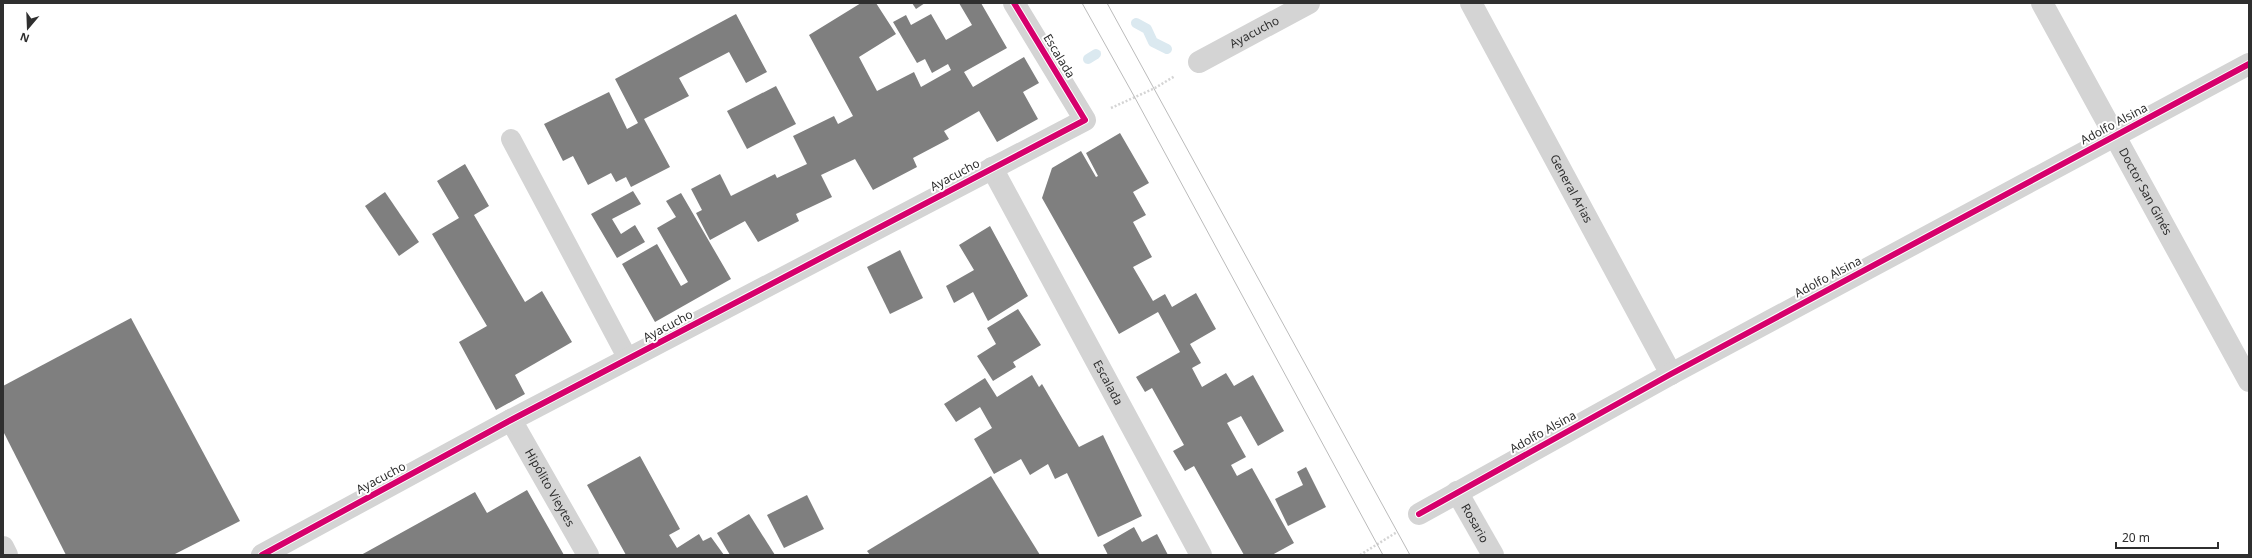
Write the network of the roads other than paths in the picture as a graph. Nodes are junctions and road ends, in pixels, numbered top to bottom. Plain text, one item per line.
1 (1014, 3) edge
2 (1309, 3) edge
3 (1471, 3) edge
4 (2042, 3) edge
5 (1199, 62) road end
6 (2249, 64) edge
7 (1085, 120) joint
8 (2114, 137) junction
9 (511, 139) dead end
10 (992, 168) junction
11 (628, 359) junction
12 (1672, 374) junction
13 (2249, 381) edge
14 (511, 420) junction
15 (1457, 492) junction
16 (1419, 514) road end
17 (3, 547) edge
18 (7, 555) edge
19 (262, 555) edge
20 (588, 555) edge
21 (1201, 555) edge
22 (1493, 555) edge

1 - 7 street, Escalada
2 - 5 street, Ayacucho
3 - 12 street, General Arias
4 - 8 street, Doctor San Ginés
6 - 8 street, Adolfo Alsina
7 - 10 street, Ayacucho
8 - 12 street, Adolfo Alsina
8 - 13 street, Doctor San Ginés
9 - 11 lane
10 - 11 street, Ayacucho
10 - 21 street, Escalada
11 - 14 street, Ayacucho
12 - 15 street, Adolfo Alsina
14 - 19 street, Ayacucho
14 - 20 street, Hipólito Vieytes
15 - 16 street, Adolfo Alsina
15 - 22 street, Rosario
17 - 18 street

